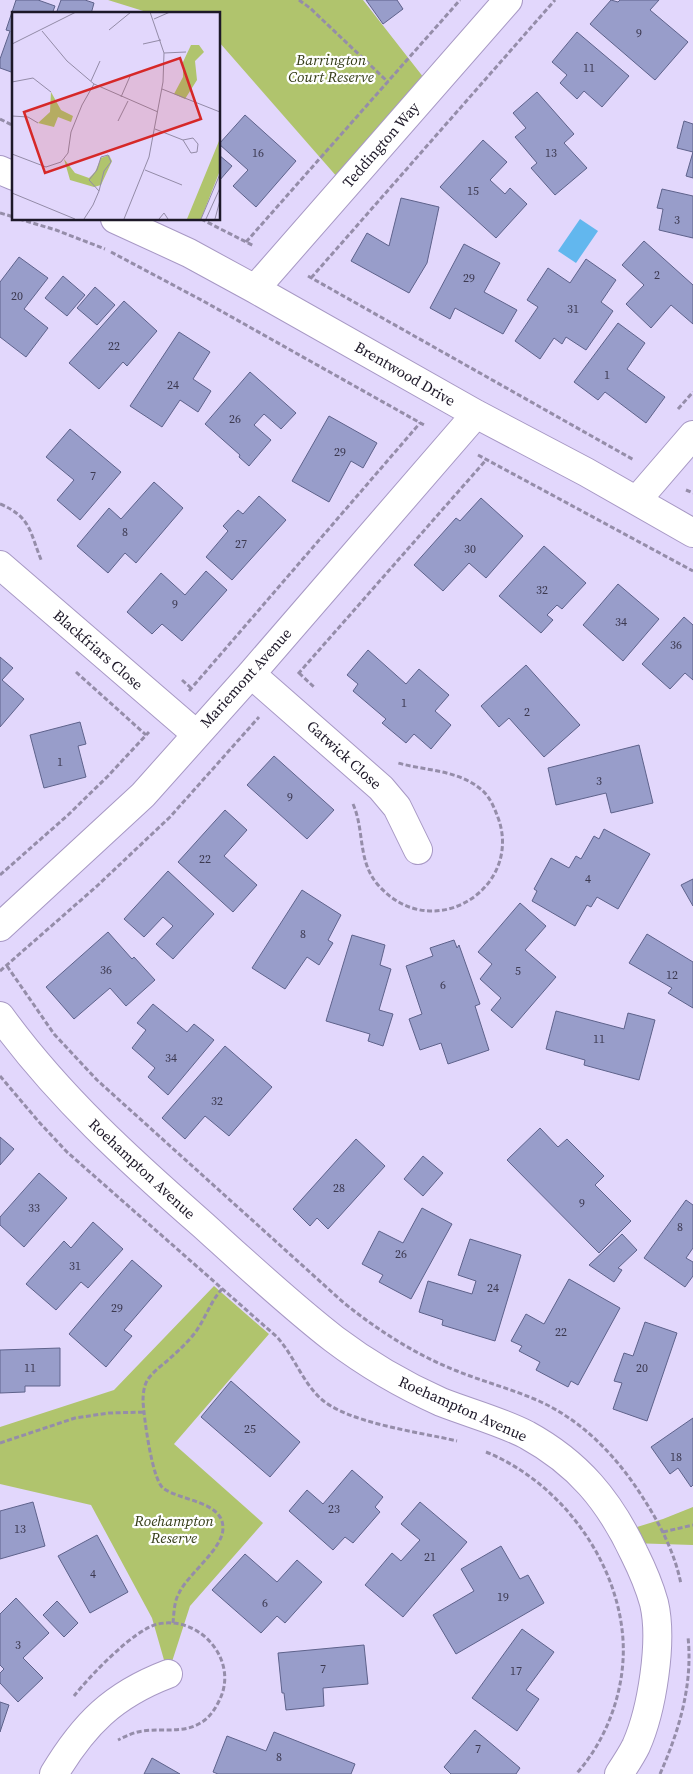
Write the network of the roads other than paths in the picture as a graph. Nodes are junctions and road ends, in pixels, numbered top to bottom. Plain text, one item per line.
1 (508, 0) edge
2 (0, 170) edge
3 (12, 175) edge
4 (116, 220) edge
5 (254, 289) junction
6 (476, 414) junction
7 (693, 435) edge
8 (637, 500) junction
9 (693, 533) edge
10 (0, 565) edge
11 (252, 674) junction
12 (196, 734) junction
13 (418, 850) dead end
14 (0, 926) edge
15 (0, 1016) edge
16 (168, 1674) dead end
17 (54, 1774) edge
18 (619, 1774) edge

1 - 5 street, Teddington Way
2 - 3 street
4 - 5 street, Brentwood Drive
5 - 6 street, Brentwood Drive
6 - 8 street, Brentwood Drive
6 - 11 street, Mariemont Avenue
7 - 8 street
8 - 9 street, Brentwood Drive
10 - 12 street, Blackfriars Close
11 - 12 street, Mariemont Avenue
11 - 13 street, Gatwick Close
12 - 14 street, Mariemont Avenue
15 - 18 street, Roehampton Avenue
16 - 17 street

